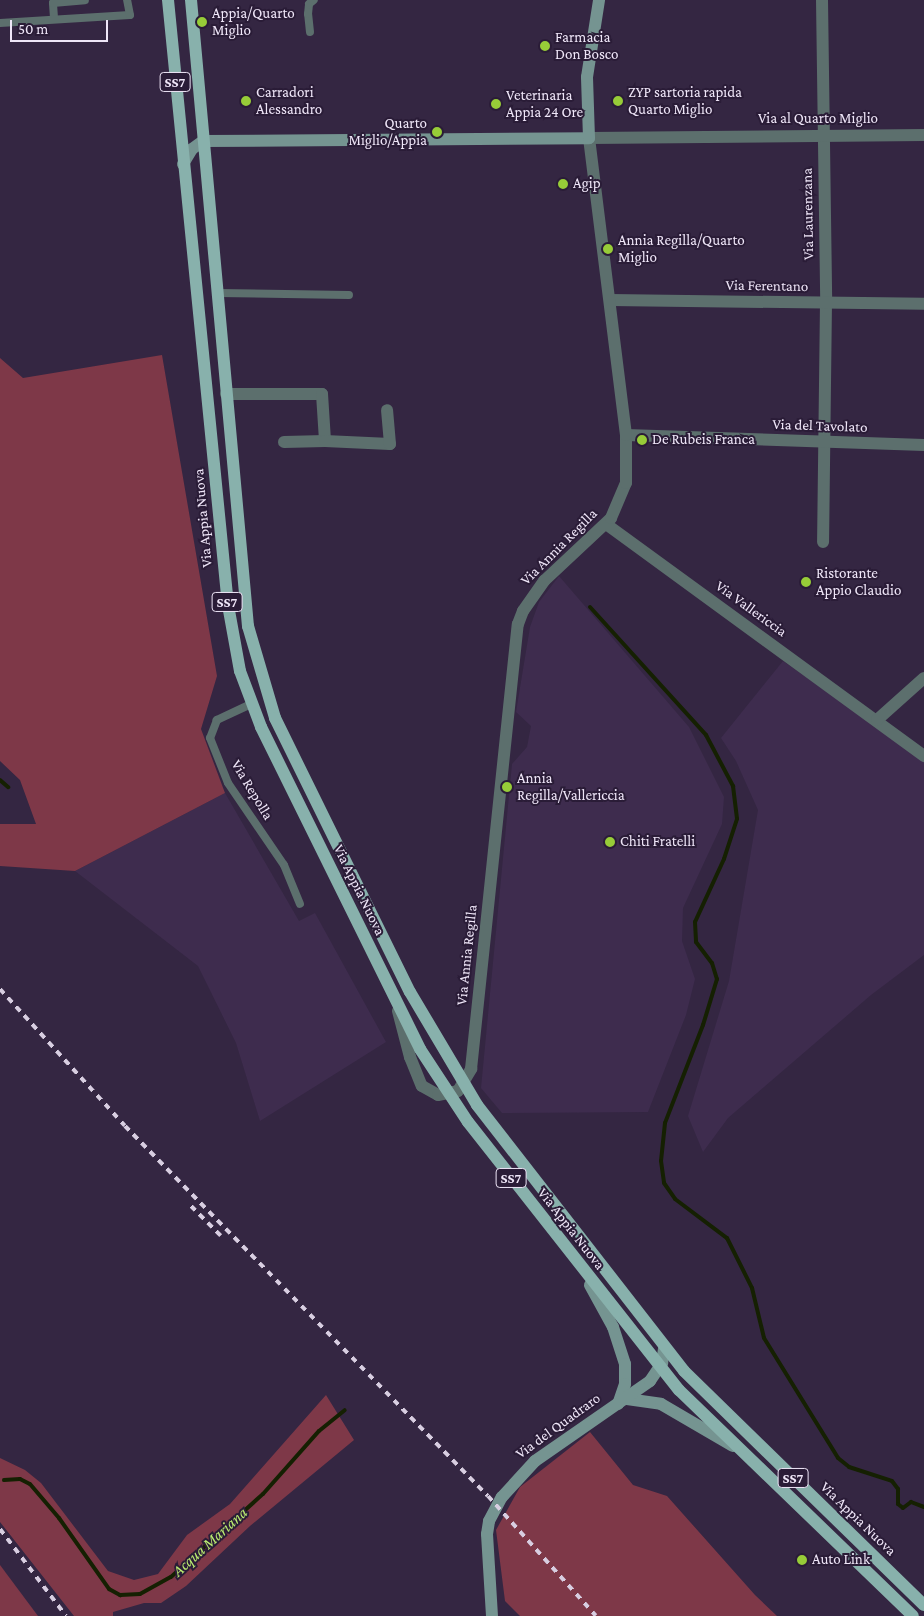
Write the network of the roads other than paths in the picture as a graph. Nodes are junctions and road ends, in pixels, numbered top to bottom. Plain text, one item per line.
1 (85, 0) edge
2 (127, 0) edge
3 (168, 0) edge
4 (191, 0) edge
5 (314, 0) edge
6 (599, 0) edge
7 (822, 0) edge
8 (53, 1) edge
9 (54, 18) junction
10 (0, 23) edge
11 (310, 32) dead end
12 (924, 135) edge
13 (824, 136) junction
14 (589, 138) junction
15 (203, 141) junction
16 (184, 164) junction
17 (218, 293) junction
18 (349, 295) dead end
19 (610, 300) junction
20 (826, 302) junction
21 (924, 304) edge
22 (226, 394) junction
23 (387, 410) dead end
24 (626, 435) junction
25 (325, 441) junction
26 (284, 442) dead end
27 (825, 442) junction
28 (924, 445) edge
29 (606, 524) junction
30 (823, 542) dead end
31 (924, 678) edge
32 (251, 704) junction
33 (876, 720) junction
34 (924, 756) edge
35 (300, 904) dead end
36 (464, 1086) junction
37 (448, 1095) junction
38 (576, 1262) junction
39 (664, 1348) junction
40 (660, 1368) junction
41 (622, 1401) junction
42 (739, 1449) junction
43 (924, 1605) edge
44 (492, 1616) edge
45 (913, 1616) edge

1 - 8 lane
2 - 9 lane
3 - 16 main road, Via Appia Nuova / SS7
4 - 15 main road, Via Appia Nuova / SS7
5 - 11 lane
6 - 14 street, Via Annia Regilla
7 - 13 street, Via Laurenzana
8 - 9 lane
9 - 10 lane
12 - 13 street, Via al Quarto Miglio
13 - 14 street, Via al Quarto Miglio
13 - 20 street, Via Laurenzana
14 - 15 street, Via al Quarto Miglio
14 - 19 street, Via Annia Regilla
15 - 16 street
15 - 17 main road, Via Appia Nuova / SS7
16 - 32 main road, Via Appia Nuova / SS7
17 - 18 lane
17 - 22 main road, Via Appia Nuova / SS7
19 - 20 street, Via Ferentano
19 - 24 street, Via Annia Regilla
20 - 21 street, Via Ferentano
20 - 27 street, Via Laurenzana
22 - 25 street
22 - 36 main road, Via Appia Nuova / SS7
23 - 25 street
24 - 27 street, Via del Tavolato
24 - 29 street, Via Annia Regilla
25 - 26 street
27 - 28 street, Via del Tavolato
27 - 30 street, Via Laurenzana
29 - 33 street, Via Vallericcia
29 - 36 street, Via Annia Regilla
31 - 33 street
32 - 35 lane, Via Repolla
32 - 37 main road, Via Appia Nuova / SS7
33 - 34 street, Via Vallericcia
36 - 37 street
36 - 39 main road, Via Appia Nuova / SS7
37 - 38 main road, Via Appia Nuova / SS7
38 - 40 main road, Via Appia Nuova / SS7
38 - 41 street, Via del Quadraro
39 - 40 street
39 - 43 main road, Via Appia Nuova / SS7
40 - 41 street, Via del Quadraro
40 - 42 main road, Via Appia Nuova / SS7
41 - 42 street
41 - 44 street, Via del Quadraro
42 - 45 main road, Via Appia Nuova / SS7

